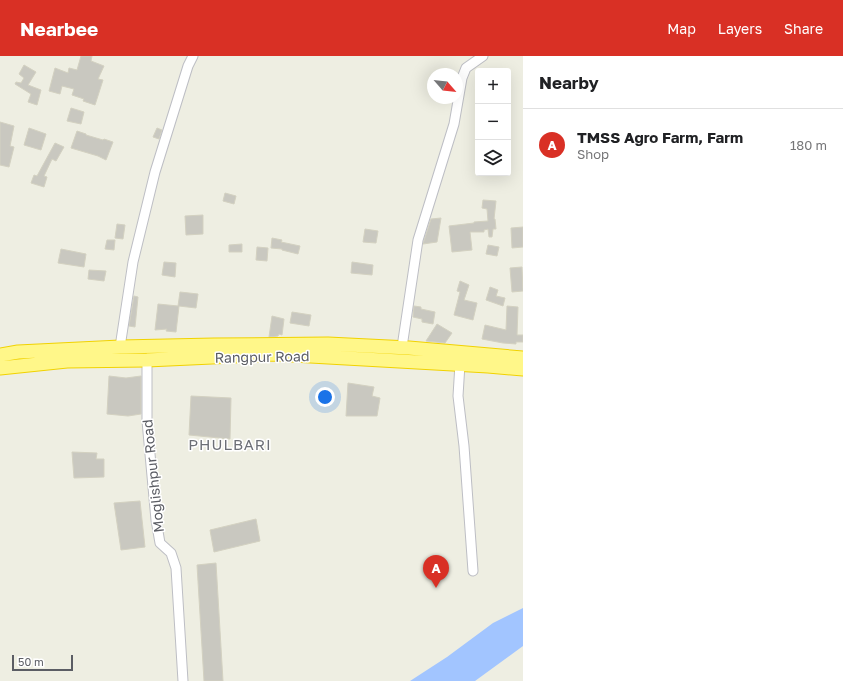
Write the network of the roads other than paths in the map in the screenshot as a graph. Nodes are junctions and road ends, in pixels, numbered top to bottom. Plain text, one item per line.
1 (194, 56) edge
2 (483, 56) edge
3 (402, 347) junction
4 (120, 348) junction
5 (0, 355) edge
6 (523, 358) edge
7 (147, 360) junction
8 (460, 364) junction
9 (0, 368) edge
10 (523, 369) edge
11 (473, 571) dead end
12 (184, 681) edge

1 - 4 street
2 - 3 street
3 - 4 highway, Rangpur Road
3 - 6 highway, Rangpur Road
4 - 5 highway, Rangpur Road
7 - 8 highway, Rangpur Road
7 - 9 highway, Rangpur Road
7 - 12 street, Moglishpur Road
8 - 10 highway, Rangpur Road
8 - 11 street

